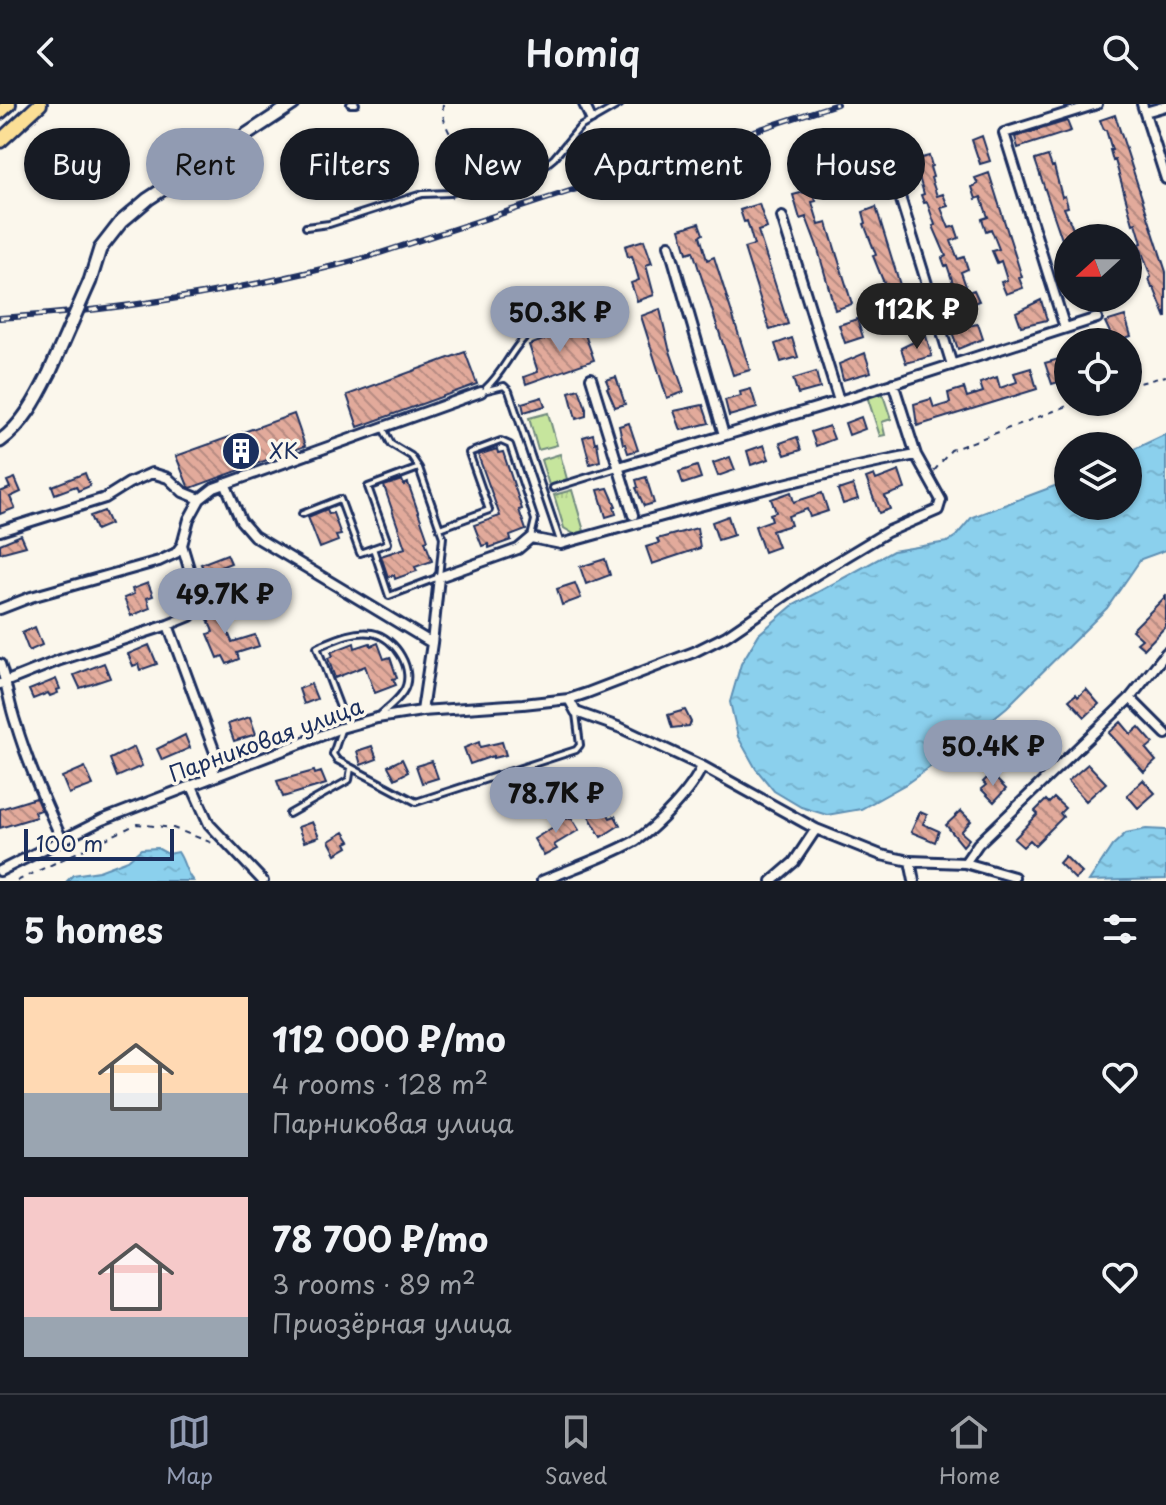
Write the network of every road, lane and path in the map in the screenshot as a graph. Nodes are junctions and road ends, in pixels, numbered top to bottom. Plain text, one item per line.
1 (9, 104) edge
2 (40, 104) edge
3 (293, 104) edge
4 (443, 104) edge
5 (584, 104) edge
6 (620, 104) edge
7 (1097, 104) edge
8 (1166, 106) edge
9 (1144, 108) edge
10 (0, 112) edge
11 (591, 119) junction
12 (447, 128) edge
13 (0, 141) edge
14 (549, 162) edge
15 (1166, 179) edge
16 (435, 194) edge
17 (901, 200) edge
18 (782, 217) dead end
19 (306, 227) dead end
20 (669, 245) dead end
21 (614, 306) dead end
22 (1097, 318) dead end
23 (1065, 328) joint
24 (1054, 332) edge
25 (952, 365) junction
26 (1166, 376) edge
27 (591, 378) dead end
28 (1142, 382) edge
29 (893, 383) junction
30 (481, 392) junction
31 (839, 401) junction
32 (1054, 411) edge
33 (383, 428) junction
34 (724, 435) junction
35 (0, 441) edge
36 (916, 455) junction
37 (619, 467) junction
38 (419, 468) junction
39 (928, 478) junction
40 (225, 483) junction
41 (553, 488) dead end
42 (200, 499) junction
43 (302, 514) dead end
44 (633, 515) dead end
45 (440, 528) junction
46 (0, 531) edge
47 (531, 538) junction
48 (561, 544) junction
49 (182, 545) junction
50 (373, 548) junction
51 (439, 577) junction
52 (0, 609) edge
53 (168, 625) junction
54 (432, 643) junction
55 (1166, 653) edge
56 (0, 664) edge
57 (3, 683) edge
58 (1130, 698) junction
59 (569, 699) junction
60 (422, 711) junction
61 (576, 712) junction
62 (377, 718) junction
63 (344, 727) junction
64 (1166, 734) edge
65 (702, 766) junction
66 (351, 768) junction
67 (211, 778) junction
68 (192, 786) junction
69 (289, 814) dead end
70 (816, 829) junction
71 (62, 840) junction
72 (240, 854) junction
73 (910, 861) junction
74 (965, 863) junction
75 (0, 871) edge
76 (1014, 877) dead end
77 (17, 881) edge
78 (263, 881) edge
79 (542, 881) edge
80 (772, 881) edge
81 (914, 881) edge

1 - 10 main road
2 - 13 main road
3 - 35 main road, bridge
4 - 12 path
5 - 11 street
6 - 11 lane
7 - 23 street
8 - 9 street
9 - 15 street
11 - 14 lane
16 - 19 lane
17 - 25 street
18 - 31 street
20 - 34 street
21 - 30 lane
22 - 23 street
24 - 25 street
25 - 29 street
26 - 28 path
27 - 37 street
29 - 31 street
29 - 36 street
30 - 33 street
30 - 48 lane
31 - 34 street
32 - 39 path
33 - 38 lane
33 - 40 street
34 - 37 street
36 - 39 street
36 - 48 street
37 - 41 lane
37 - 44 street
38 - 45 lane
38 - 50 lane
39 - 59 street, Парниковая улица
40 - 42 street
40 - 54 street
42 - 46 street
42 - 49 street
43 - 50 lane
45 - 47 lane
45 - 51 lane
47 - 48 street
47 - 51 street
49 - 52 street
49 - 53 street
50 - 51 lane
51 - 54 street
53 - 57 street
53 - 67 street
54 - 60 street
55 - 58 street
56 - 57 street
57 - 71 street
58 - 64 street
58 - 74 street
59 - 60 street, Парниковая улица
59 - 61 street
60 - 62 street, Парниковая улица
61 - 65 street
61 - 66 lane
62 - 63 street, Парниковая улица
62 - 63 lane
63 - 66 lane
63 - 67 street, Парниковая улица
65 - 70 street
65 - 79 street
66 - 69 lane
67 - 68 street, Парниковая улица
68 - 71 street, Парниковая улица
68 - 72 street
70 - 73 street
70 - 80 street
71 - 75 street, Парниковая улица
72 - 77 path
72 - 78 street
73 - 74 street
73 - 81 street
74 - 76 street

